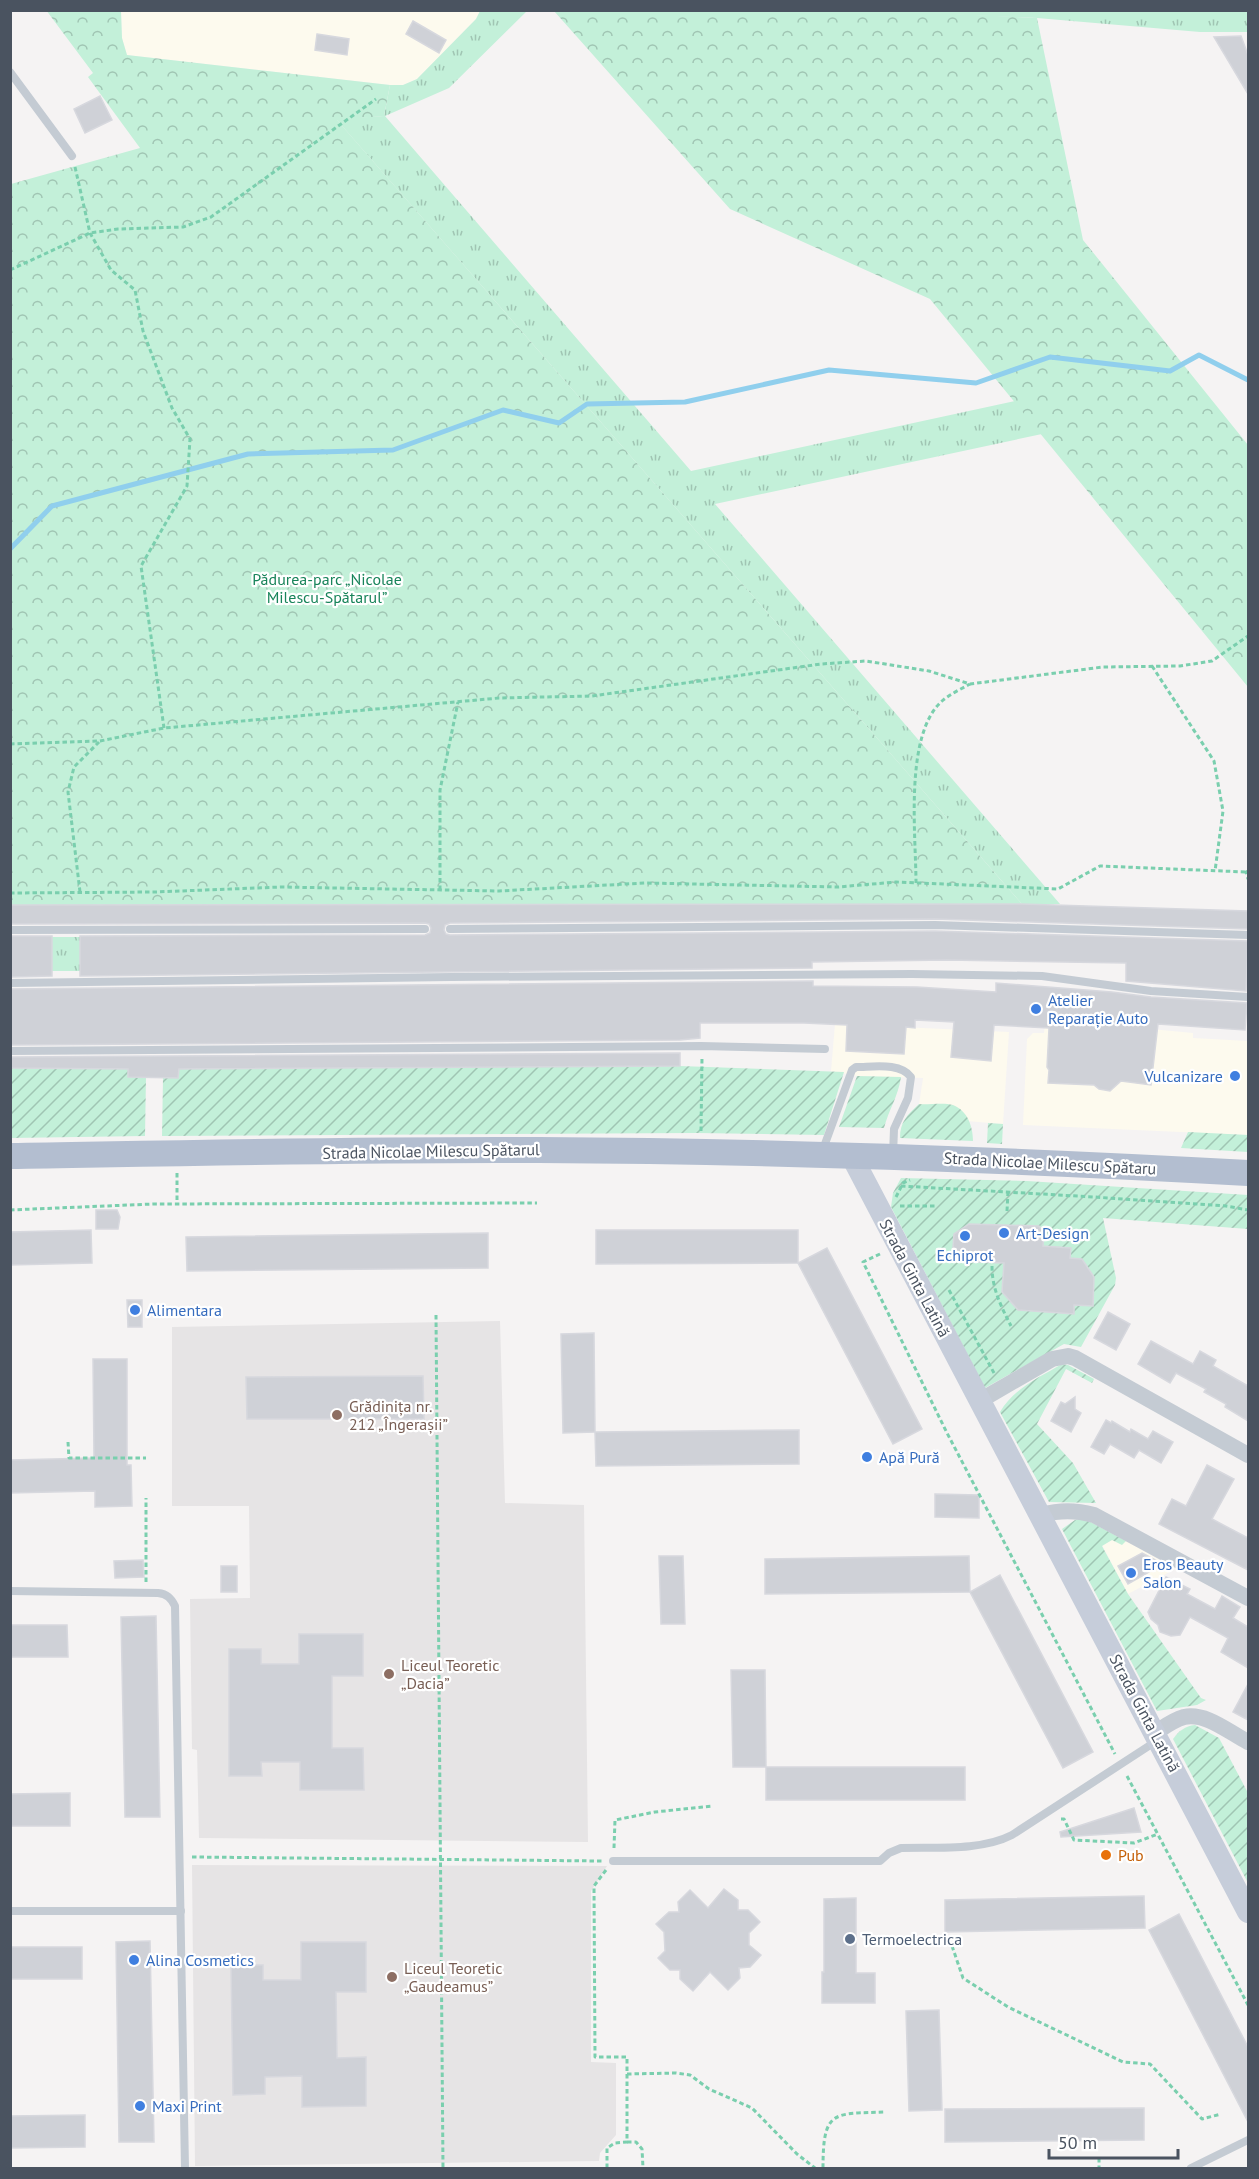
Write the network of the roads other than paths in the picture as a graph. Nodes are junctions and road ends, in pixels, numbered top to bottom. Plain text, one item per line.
1 (10, 72) edge
2 (72, 156) road end
3 (425, 929) dead end
4 (450, 929) dead end
5 (10, 930) edge
6 (1248, 935) edge
7 (10, 983) edge
8 (1248, 997) edge
9 (825, 1049) dead end
10 (10, 1051) edge
11 (822, 1154) junction
12 (851, 1155) junction
13 (10, 1156) edge
14 (893, 1156) junction
15 (1248, 1173) edge
16 (981, 1400) junction
17 (1248, 1455) edge
18 (1041, 1515) junction
19 (10, 1591) edge
20 (1248, 1598) edge
21 (1157, 1737) junction
22 (1248, 1742) edge
23 (613, 1861) road end
24 (10, 1911) edge
25 (181, 1911) junction
26 (1248, 1912) edge
27 (1248, 2140) edge
28 (185, 2169) edge
29 (1191, 2169) edge

1 - 2 lane
3 - 5 lane
4 - 6 lane
7 - 8 lane
9 - 10 lane
11 - 12 main road, Strada Nicolae Milescu Spătarul
11 - 13 main road, Strada Nicolae Milescu Spătarul
11 - 14 lane
12 - 14 main road, Strada Nicolae Milescu Spătaru
12 - 16 street, Strada Ginta Latină
14 - 15 main road, Strada Nicolae Milescu Spătaru
16 - 17 street
16 - 18 street, Strada Ginta Latină
18 - 20 street
18 - 21 street, Strada Ginta Latină
19 - 25 lane
21 - 22 street
21 - 23 lane
21 - 26 street, Strada Ginta Latină
24 - 25 lane
25 - 28 lane
27 - 29 lane

